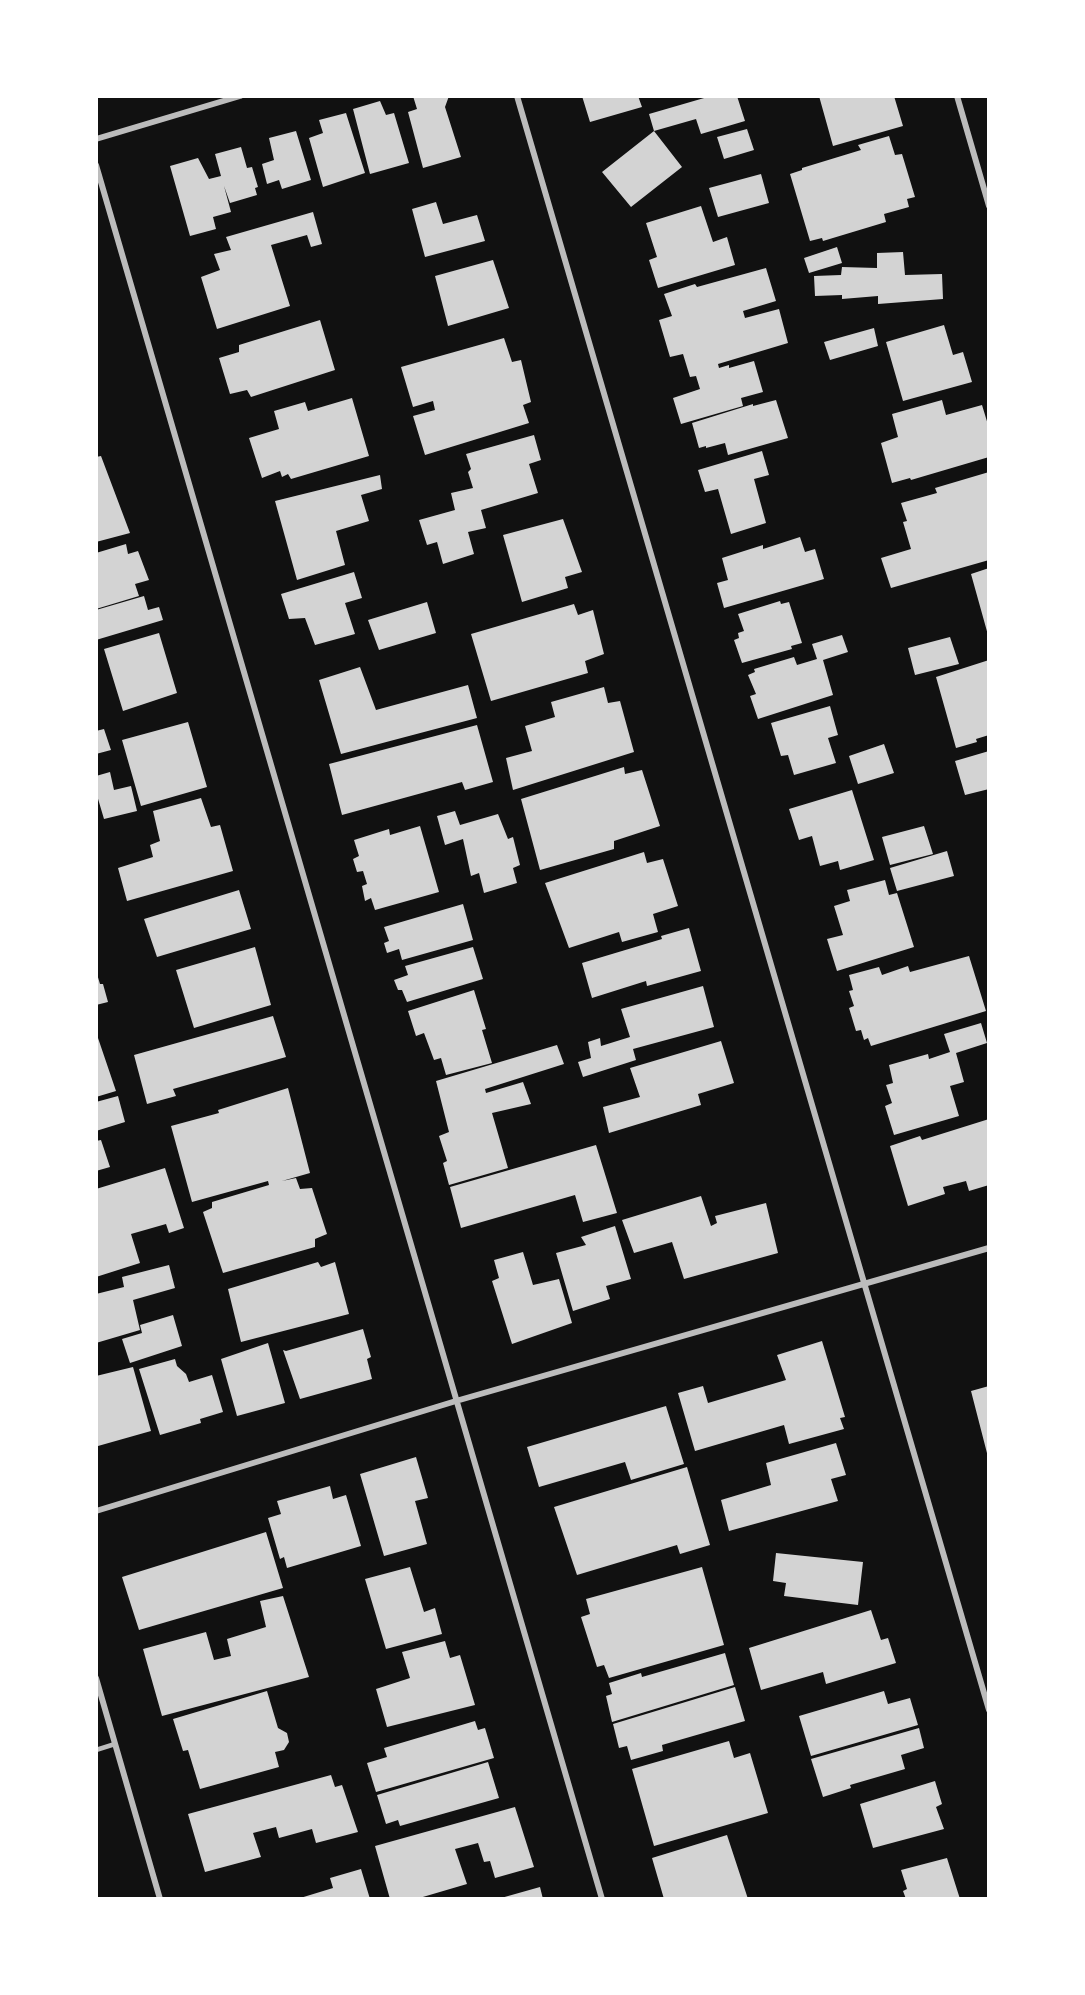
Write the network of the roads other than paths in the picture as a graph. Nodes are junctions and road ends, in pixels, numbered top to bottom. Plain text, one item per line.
1 (240, 96) edge
2 (517, 96) edge
3 (957, 96) edge
4 (96, 139) edge
5 (96, 165) edge
6 (989, 206) edge
7 (989, 1248) edge
8 (865, 1284) junction
9 (456, 1401) junction
10 (96, 1511) edge
11 (96, 1678) edge
12 (989, 1710) edge
13 (115, 1744) junction
14 (96, 1750) edge
15 (160, 1899) edge
16 (602, 1899) edge

1 - 4 street
2 - 8 street
3 - 6 street
5 - 9 street
7 - 8 street
8 - 9 street
8 - 12 street
9 - 10 street
9 - 16 street
11 - 13 street
13 - 14 lane
13 - 15 street

